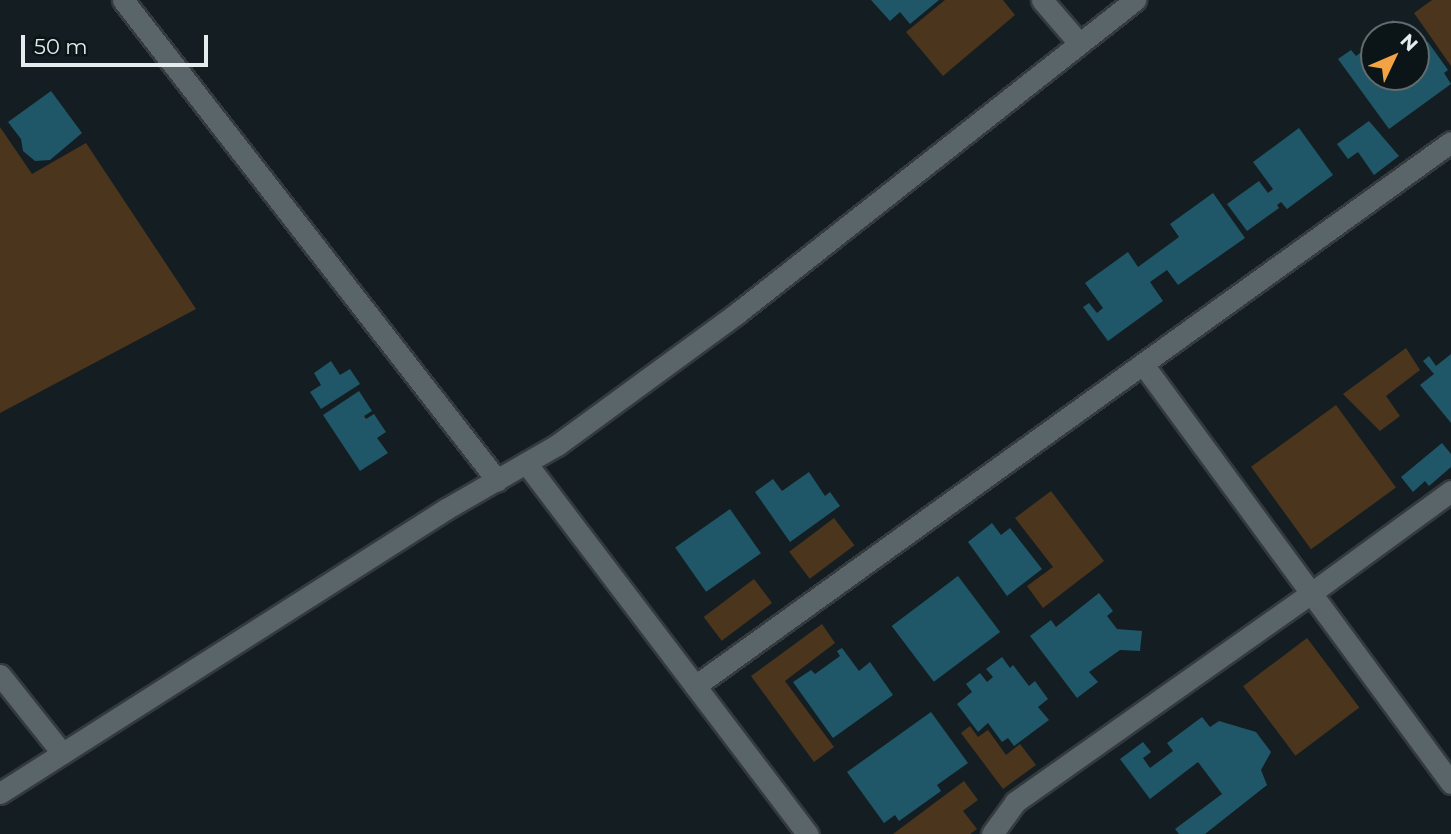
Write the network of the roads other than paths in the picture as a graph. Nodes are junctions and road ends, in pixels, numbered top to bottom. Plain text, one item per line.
1 (123, 0) edge
2 (1042, 0) edge
3 (1135, 0) edge
4 (1079, 43) junction
5 (1451, 142) edge
6 (1144, 366) junction
7 (526, 463) junction
8 (497, 480) junction
9 (1451, 491) edge
10 (1311, 593) junction
11 (0, 675) edge
12 (695, 686) junction
13 (62, 754) junction
14 (1451, 783) edge
15 (0, 793) edge
16 (808, 834) edge
17 (992, 834) edge

1 - 8 street
2 - 4 street
3 - 4 street
4 - 7 street
5 - 6 street
6 - 10 street
6 - 12 street
7 - 8 street
7 - 12 street
8 - 13 street
9 - 10 street
10 - 14 street
10 - 17 street
11 - 13 street
12 - 16 street
13 - 15 street

